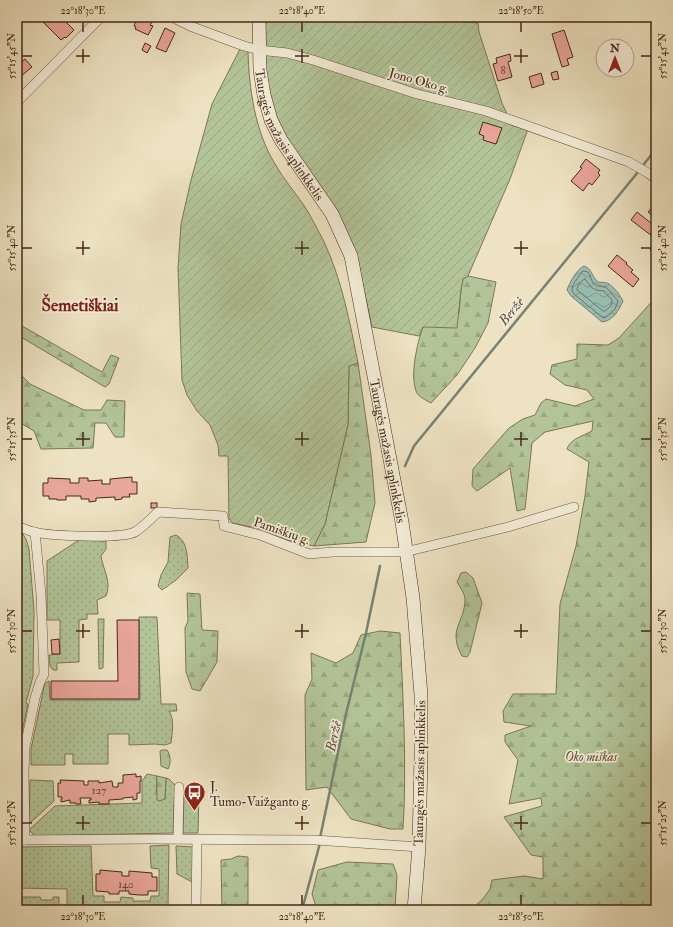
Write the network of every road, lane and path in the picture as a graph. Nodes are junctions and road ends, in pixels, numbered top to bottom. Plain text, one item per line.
1 (101, 17) edge
2 (172, 17) edge
3 (259, 17) edge
4 (259, 50) junction
5 (17, 102) edge
6 (656, 179) edge
7 (574, 507) dead end
8 (17, 526) edge
9 (35, 532) junction
10 (405, 552) junction
11 (179, 787) dead end
12 (178, 839) junction
13 (197, 839) junction
14 (21, 840) edge
15 (418, 847) junction
16 (196, 910) edge
17 (414, 910) edge

1 - 5 street
2 - 4 street, Jono Oko g.
3 - 4 main road, Tauragės mažasis aplinkkelis
4 - 6 street, Jono Oko g.
4 - 10 main road, Tauragės mažasis aplinkkelis
7 - 10 street, Pamiškių g.
8 - 9 street, Pamiškių g.
9 - 10 street, Pamiškių g.
9 - 14 street
10 - 15 main road, Tauragės mažasis aplinkkelis
11 - 12 street
12 - 13 street
12 - 14 street
13 - 15 street
13 - 16 street
15 - 17 main road, Tauragės mažasis aplinkkelis

